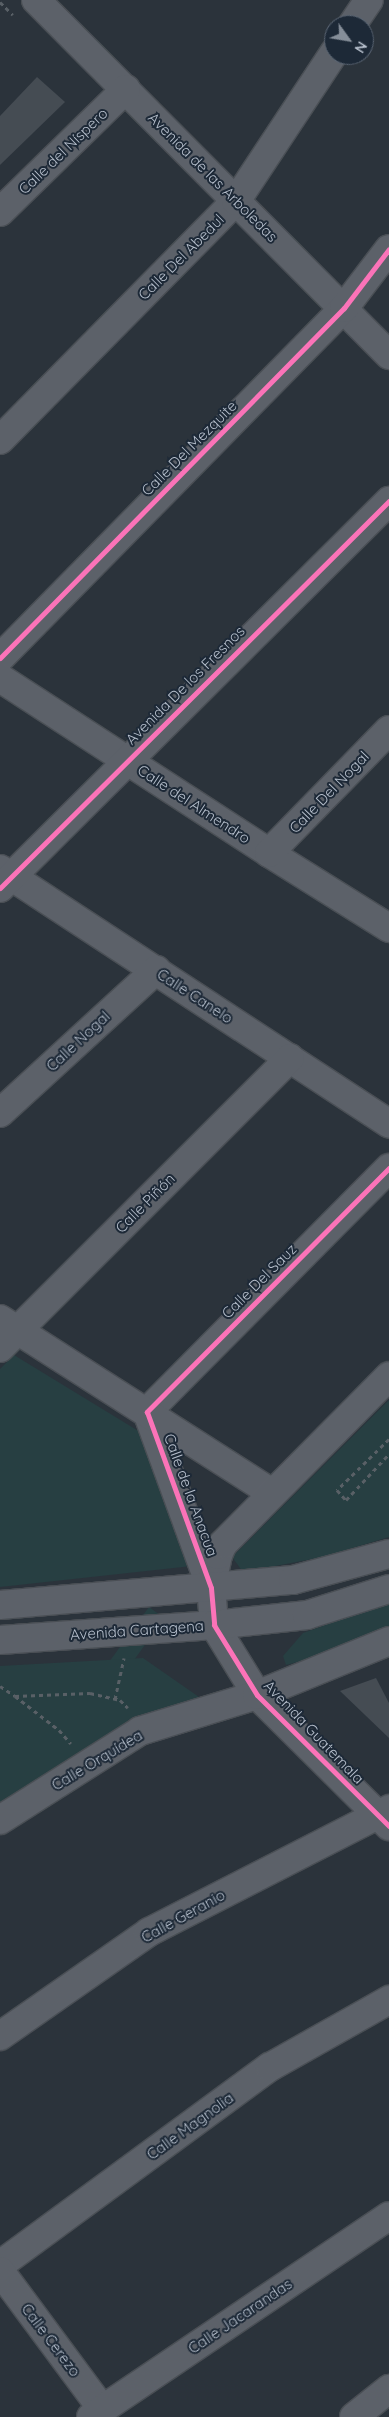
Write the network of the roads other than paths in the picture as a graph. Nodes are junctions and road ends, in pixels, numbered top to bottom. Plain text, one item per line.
1 (36, 0) edge
2 (368, 0) edge
3 (358, 15) edge
4 (325, 65) edge
5 (126, 89) junction
6 (236, 201) junction
7 (0, 212) edge
8 (389, 249) edge
9 (344, 308) junction
10 (389, 355) edge
11 (0, 440) edge
12 (389, 501) edge
13 (0, 658) edge
14 (0, 678) edge
15 (389, 730) edge
16 (127, 760) junction
17 (269, 853) junction
18 (4, 878) edge
19 (389, 928) edge
20 (156, 970) junction
21 (290, 1058) junction
22 (0, 1113) edge
23 (389, 1124) edge
24 (389, 1168) edge
25 (6, 1332) edge
26 (389, 1376) edge
27 (147, 1412) junction
28 (272, 1493) junction
29 (389, 1554) edge
30 (211, 1588) junction
31 (389, 1589) edge
32 (0, 1605) edge
33 (214, 1625) junction
34 (0, 1640) edge
35 (389, 1641) edge
36 (257, 1695) junction
37 (385, 1816) edge
38 (0, 1820) edge
39 (389, 2000) edge
40 (0, 2036) edge
41 (389, 2216) edge
42 (0, 2265) edge
43 (0, 2270) edge
44 (389, 2389) edge
45 (97, 2413) edge
46 (354, 2417) edge

1 - 5 street, Avenida de las Arboledas
2 - 3 street
4 - 6 street, Calle Del Abedul
5 - 6 street, Avenida de las Arboledas
5 - 7 street, Calle del Níspero
6 - 9 street, Avenida de las Arboledas
6 - 11 street, Calle Del Abedul
8 - 9 street, Calle Del Mezquite
9 - 10 street, Avenida de las Arboledas
9 - 13 street, Calle Del Mezquite
12 - 16 street, Avenida De los Fresnos
14 - 16 street, Calle del Almendro
15 - 17 street, Calle Del Nogal
16 - 17 street, Calle del Almendro
16 - 18 street, Avenida De los Fresnos
17 - 19 street, Calle del Almendro
18 - 20 street, Calle Canelo
20 - 21 street, Calle Canelo
20 - 22 street, Calle Nogal
21 - 23 street, Calle Canelo
21 - 25 street, Calle Piñón
24 - 27 street, Calle Del Sauz
25 - 27 street, Calle de la Anacua
26 - 28 street, Calle de la Anacua
27 - 28 street, Calle de la Anacua
27 - 30 street, Calle de la Anacua
28 - 30 street, Calle de la Anacua
29 - 30 street
30 - 32 street
30 - 33 street
31 - 33 street, Avenida Cartagena
33 - 34 street, Avenida Cartagena
33 - 36 street, Avenida Guatemala
35 - 36 street, Calle Orquídea
36 - 37 street, Avenida Guatemala
36 - 38 street, Calle Orquídea
37 - 40 street, Calle Geranio
39 - 42 street, Calle Magnolia
41 - 45 street, Calle Jacarandas
43 - 45 street, Calle Cerezo
44 - 46 street

